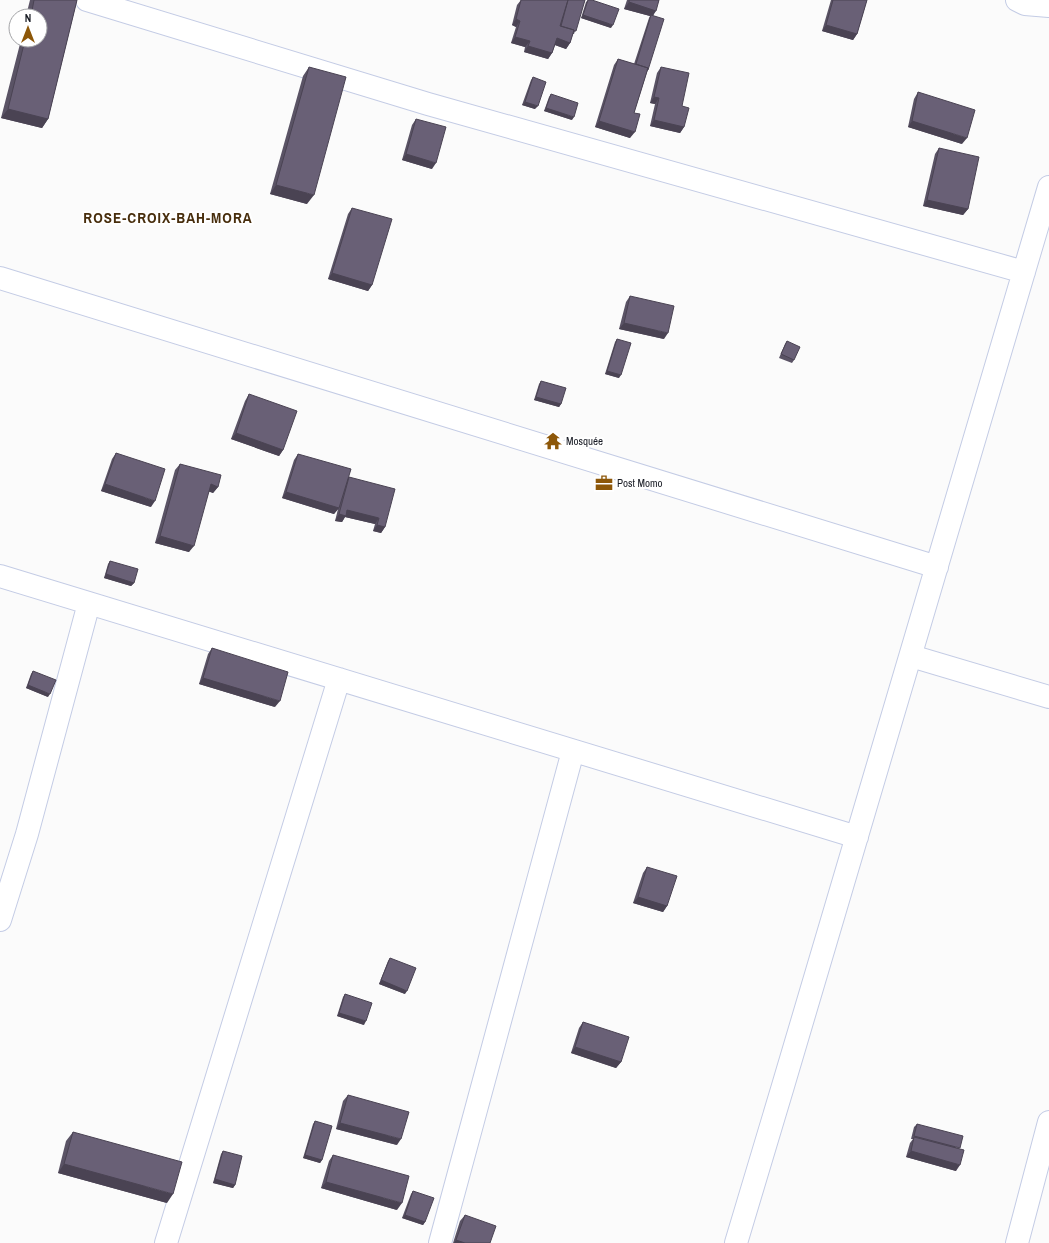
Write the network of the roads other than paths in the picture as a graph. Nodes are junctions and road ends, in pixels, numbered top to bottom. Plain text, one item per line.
1 (87, 0) edge
2 (1017, 0) edge
3 (1049, 6) edge
4 (1049, 186) edge
5 (1024, 272) junction
6 (0, 278) edge
7 (937, 567) junction
8 (0, 576) edge
9 (89, 603) junction
10 (911, 656) junction
11 (339, 679) junction
12 (1049, 698) edge
13 (573, 751) junction
14 (857, 837) junction
15 (0, 920) edge
16 (1049, 1122) edge
17 (166, 1243) edge
18 (440, 1243) edge
19 (736, 1243) edge
20 (1017, 1243) edge

1 - 5 street
2 - 3 street
4 - 5 street
5 - 7 street
6 - 7 street
7 - 10 street
8 - 9 street
9 - 11 street
9 - 15 street
10 - 12 street
10 - 14 street
11 - 13 street
11 - 17 street
13 - 14 street
13 - 18 street
14 - 19 street
16 - 20 street

